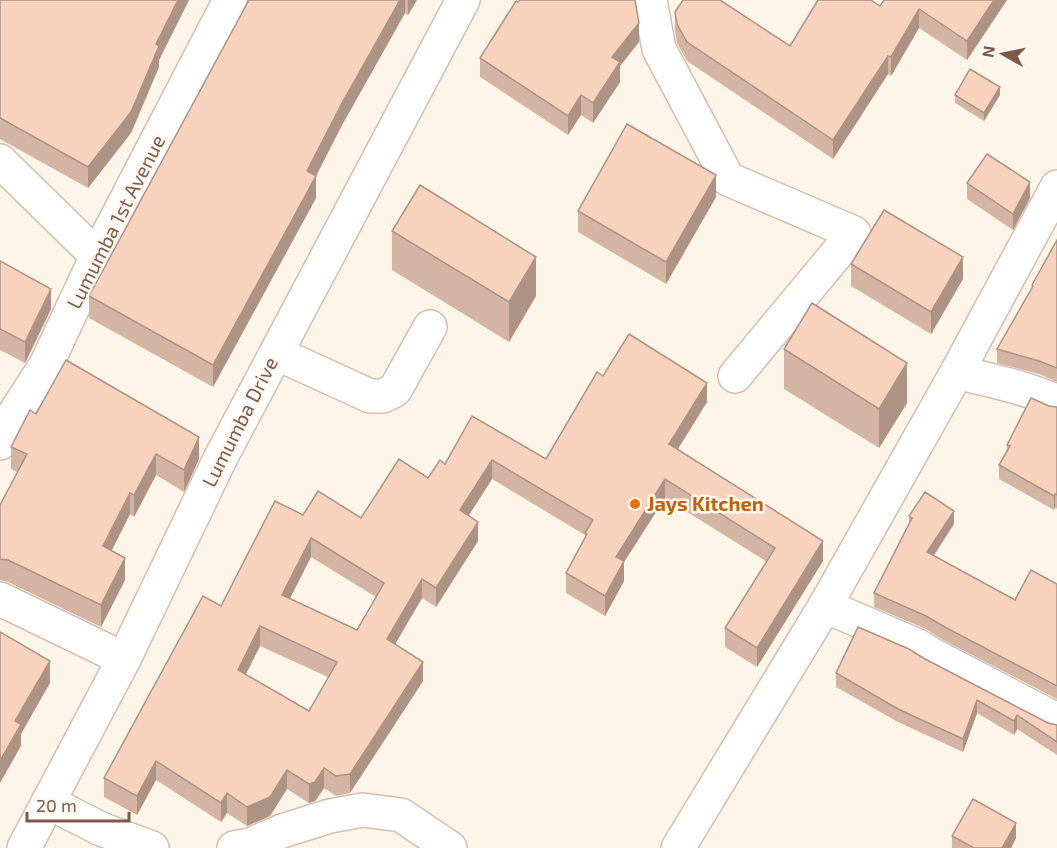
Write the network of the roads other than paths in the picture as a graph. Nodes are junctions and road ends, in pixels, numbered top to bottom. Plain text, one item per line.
1 (230, 0) edge
2 (463, 0) edge
3 (650, 0) edge
4 (0, 161) edge
5 (1057, 187) edge
6 (97, 256) junction
7 (430, 327) dead end
8 (276, 353) junction
9 (957, 372) junction
10 (735, 376) dead end
11 (1057, 402) edge
12 (4, 422) edge
13 (0, 599) edge
14 (825, 606) junction
15 (124, 659) junction
16 (1057, 720) edge
17 (48, 802) junction
18 (24, 848) edge
19 (152, 848) edge
20 (234, 848) edge
21 (450, 848) edge
22 (678, 848) edge

1 - 6 street, Lumumba 1st Avenue
2 - 8 street, Lumumba Drive
3 - 10 street
4 - 6 street
5 - 9 street
6 - 12 street, Lumumba 1st Avenue
7 - 8 street
8 - 15 street, Lumumba Drive
9 - 11 street
9 - 14 street
13 - 15 street
14 - 16 street
14 - 22 street
15 - 17 street, Lumumba Drive
17 - 18 street, Lumumba Drive
17 - 19 street
20 - 21 street

